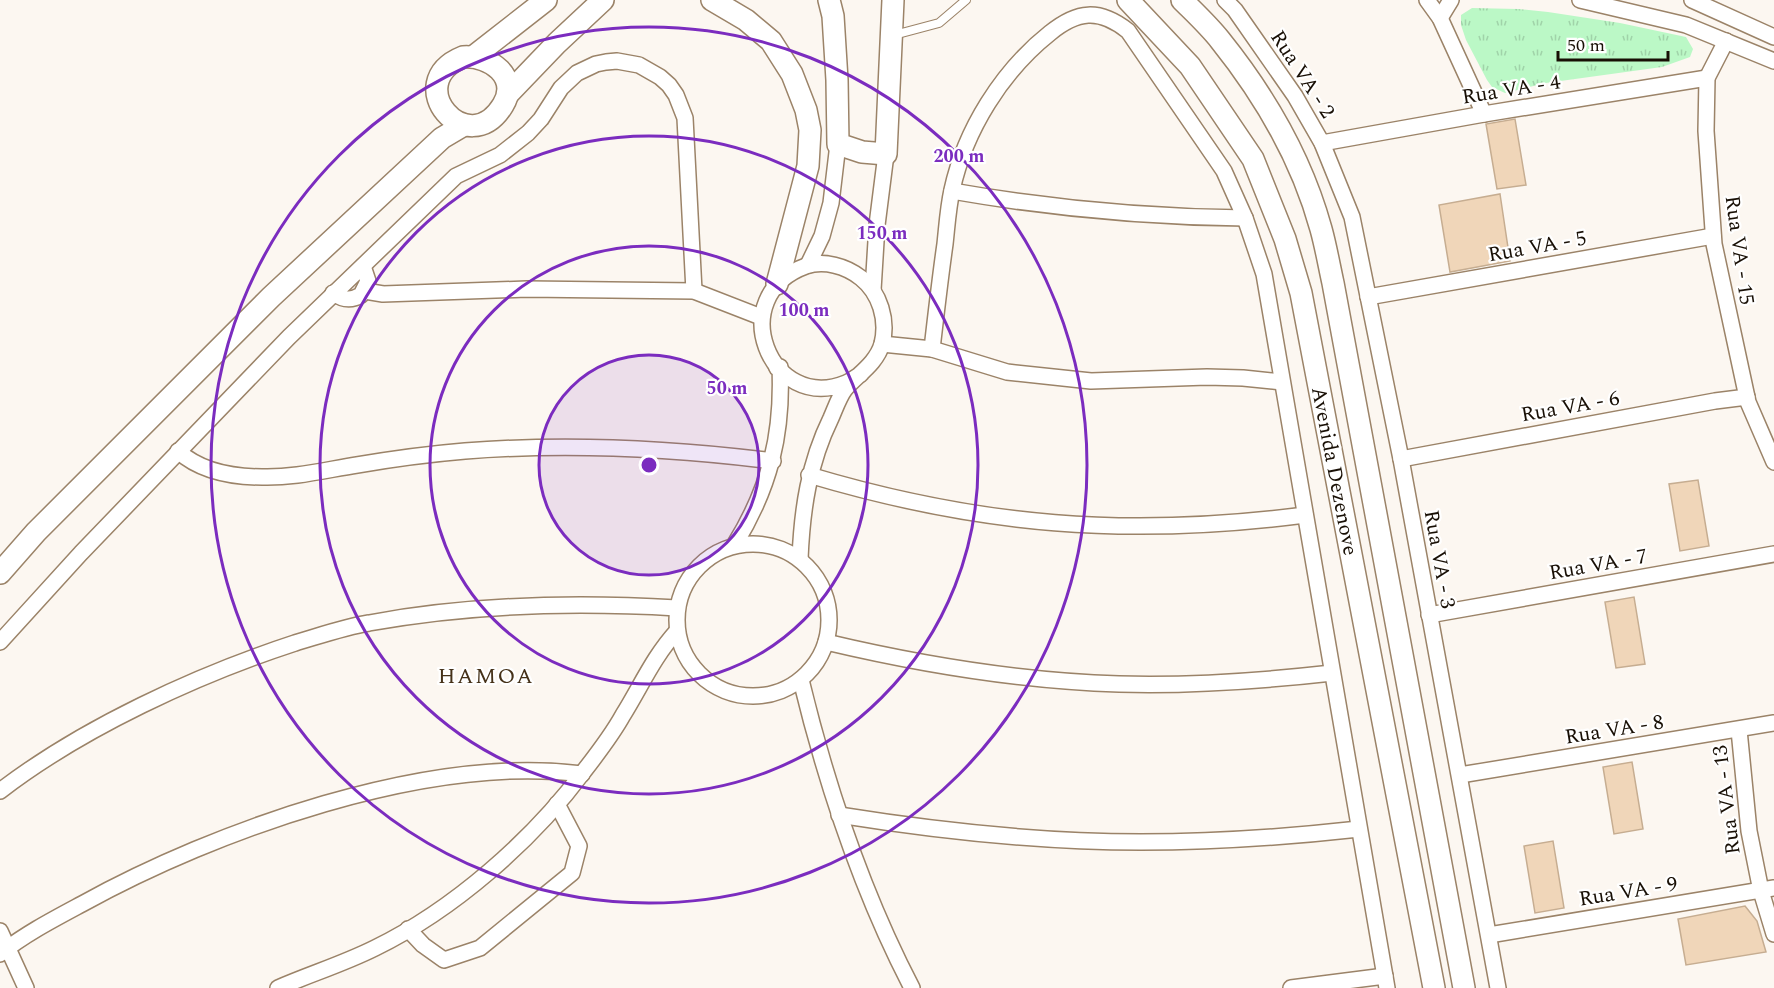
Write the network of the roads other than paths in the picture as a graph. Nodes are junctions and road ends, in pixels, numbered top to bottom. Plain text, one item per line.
1 (546, 0) edge
2 (603, 0) edge
3 (712, 0) edge
4 (829, 0) edge
5 (893, 0) edge
6 (966, 0) edge
7 (1128, 0) edge
8 (1182, 0) edge
9 (1225, 0) edge
10 (1427, 0) edge
11 (1452, 0) edge
12 (1580, 0) edge
13 (1691, 0) edge
14 (1440, 18) junction
15 (1686, 25) junction
16 (892, 35) junction
17 (1774, 37) edge
18 (1726, 40) junction
19 (473, 57) junction
20 (1774, 61) edge
21 (1707, 78) junction
22 (509, 93) junction
23 (1484, 114) junction
24 (464, 125) junction
25 (838, 144) junction
26 (1322, 144) junction
27 (886, 154) junction
28 (952, 190) junction
29 (1245, 218) junction
30 (1713, 236) junction
31 (808, 265) junction
32 (363, 266) junction
33 (777, 284) junction
34 (365, 291) junction
35 (694, 291) junction
36 (873, 291) junction
37 (333, 293) junction
38 (1368, 297) junction
39 (761, 317) junction
40 (882, 344) junction
41 (932, 349) junction
42 (777, 368) junction
43 (861, 374) junction
44 (1282, 382) junction
45 (1747, 397) junction
46 (178, 451) junction
47 (1401, 459) junction
48 (773, 461) junction
49 (1774, 462) edge
50 (809, 475) junction
51 (1305, 515) junction
52 (735, 544) junction
53 (1774, 554) edge
54 (800, 559) junction
55 (0, 573) edge
56 (677, 608) junction
57 (1429, 615) junction
58 (677, 631) junction
59 (0, 642) edge
60 (826, 642) junction
61 (1332, 673) junction
62 (801, 680) junction
63 (1774, 723) edge
64 (1739, 730) junction
65 (582, 774) junction
66 (1460, 776) junction
67 (0, 791) edge
68 (557, 804) junction
69 (839, 814) junction
70 (1359, 830) junction
71 (1767, 889) edge
72 (408, 929) junction
73 (0, 930) edge
74 (1774, 934) edge
75 (1489, 935) junction
76 (4, 950) edge
77 (1386, 982) edge
78 (27, 988) edge
79 (278, 988) edge
80 (912, 988) edge
81 (1291, 988) edge
82 (1434, 988) edge
83 (1464, 988) edge
84 (1498, 988) edge

1 - 19 street
2 - 22 street
3 - 33 street
4 - 25 street
5 - 16 street
6 - 16 lane
7 - 82 street, Avenida Dezenove
8 - 83 street, Avenida Dezenove
9 - 26 street, Rua VA - 2
10 - 14 street
11 - 14 street
12 - 15 street
13 - 15 street
13 - 17 street
14 - 23 street
15 - 18 street
16 - 27 street
18 - 20 street
18 - 21 street, Rua VA - 15
19 - 22 street
19 - 24 street
21 - 23 street, Rua VA - 4
21 - 30 street, Rua VA - 15
22 - 24 street
23 - 26 street, Rua VA - 4
24 - 55 street
25 - 27 street
25 - 31 street
26 - 38 street, Rua VA - 3
27 - 36 street
28 - 29 street
28 - 29 street
28 - 41 street
29 - 44 street
30 - 38 street, Rua VA - 5
30 - 45 street, Rua VA - 15
31 - 33 street
31 - 36 street
32 - 34 street
32 - 35 street
32 - 37 street
33 - 39 street
34 - 35 street
34 - 37 street
35 - 39 street
36 - 40 street
37 - 46 street
38 - 47 street, Rua VA - 3
39 - 42 street
40 - 41 street
40 - 43 street
41 - 44 street
42 - 43 street
42 - 48 street
43 - 50 street
44 - 51 street
45 - 47 street, Rua VA - 6
45 - 49 street, Rua VA - 15
46 - 48 street
46 - 59 street
47 - 57 street, Rua VA - 3
48 - 52 street
50 - 51 street
50 - 54 street
51 - 61 street
52 - 54 street
52 - 56 street
53 - 57 street, Rua VA - 7
54 - 60 street
56 - 58 street
56 - 67 street
57 - 66 street, Rua VA - 3
58 - 62 street
58 - 65 street
60 - 61 street
60 - 62 street
61 - 70 street
62 - 69 street
63 - 64 street, Rua VA - 8
64 - 66 street, Rua VA - 8
64 - 71 street, Rua VA - 13
65 - 68 street
65 - 76 street
66 - 75 street, Rua VA - 3
68 - 72 street
68 - 72 street
69 - 70 street
69 - 80 street
70 - 77 street
71 - 74 street, Rua VA - 13
71 - 75 street, Rua VA - 9
72 - 79 street
73 - 76 street
75 - 84 street, Rua VA - 3
76 - 78 street
77 - 81 street

